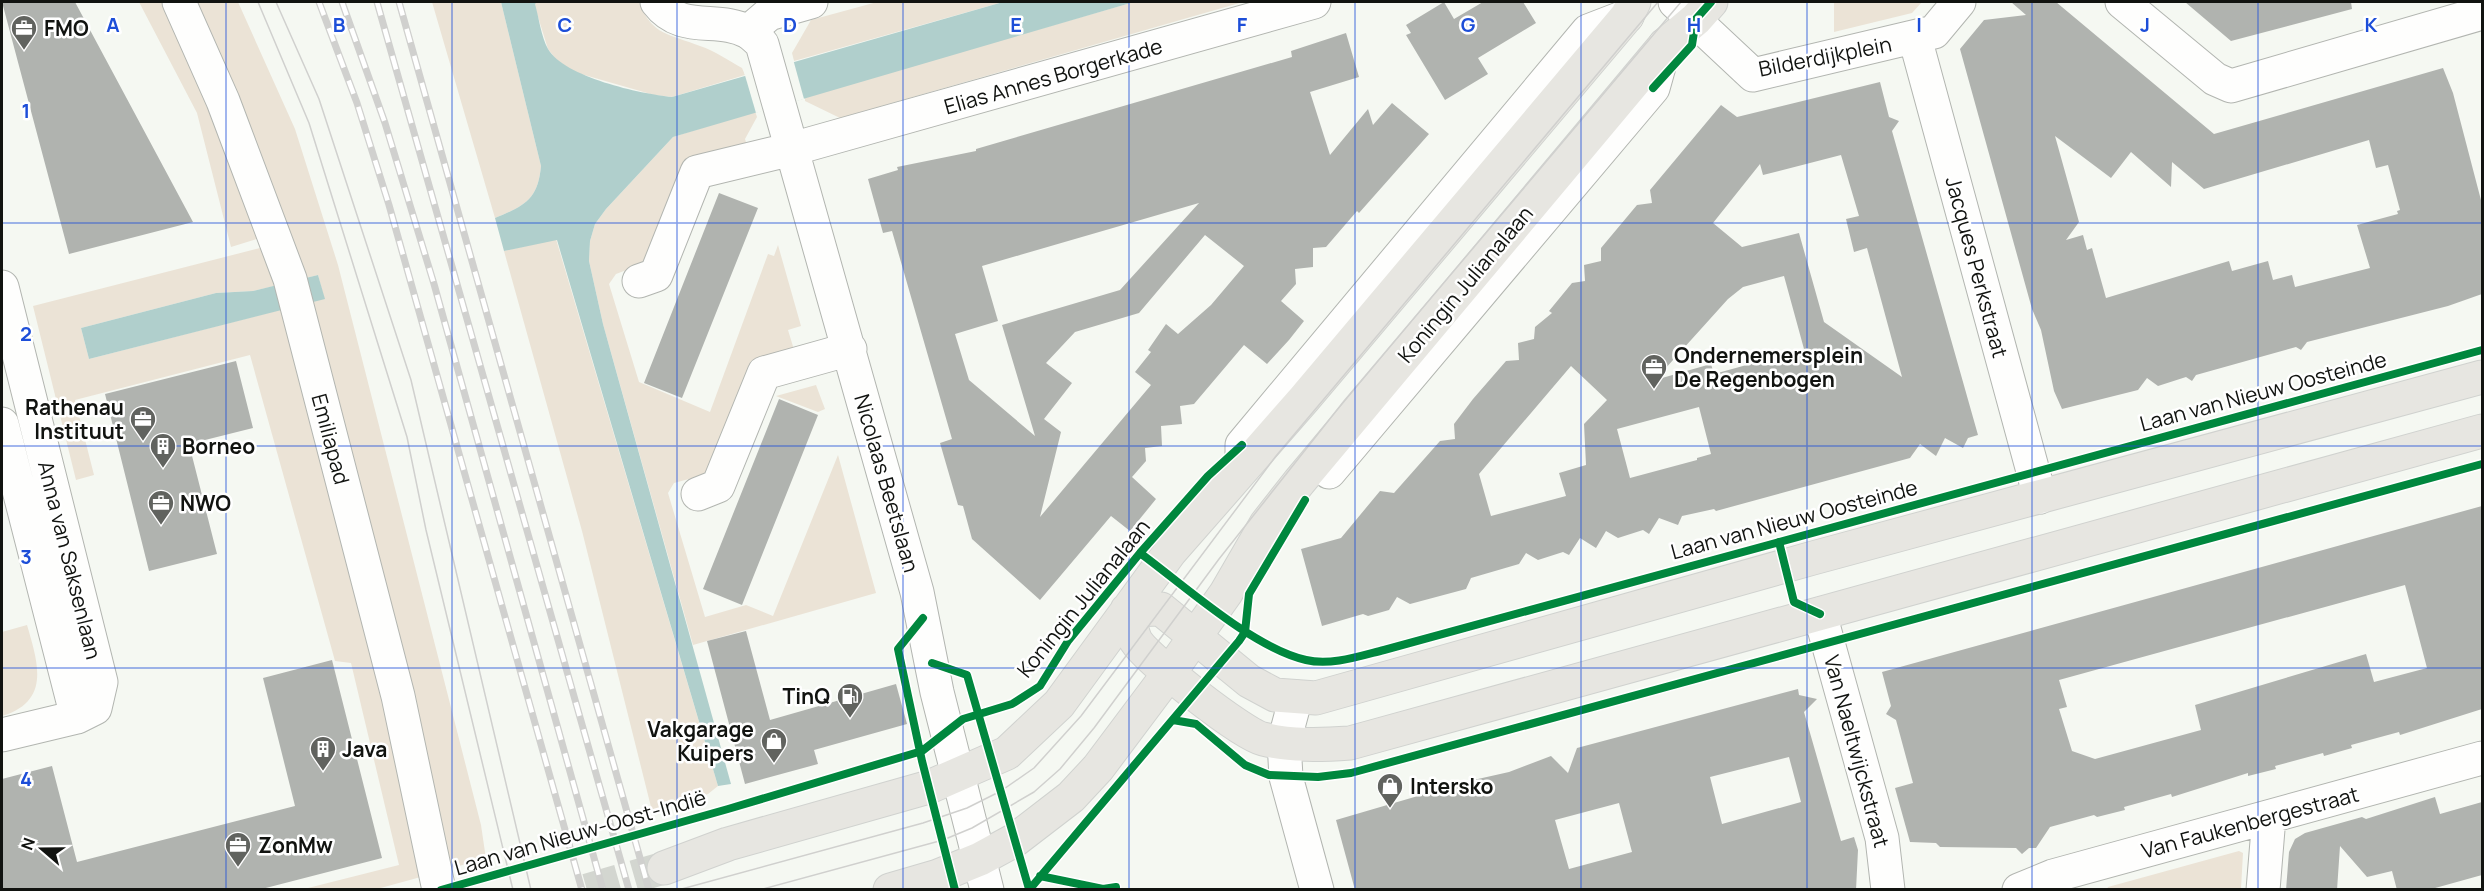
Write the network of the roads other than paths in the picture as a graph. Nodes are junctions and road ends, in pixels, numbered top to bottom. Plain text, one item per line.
1 (179, 2) edge
2 (657, 2) edge
3 (811, 2) edge
4 (1314, 2) edge
5 (1959, 2) edge
6 (2122, 2) edge
7 (1694, 7) edge
8 (1630, 9) edge
9 (2480, 23) edge
10 (748, 32) junction
11 (1915, 38) junction
12 (792, 149) junction
13 (639, 281) dead end
14 (2, 288) edge
15 (850, 350) junction
16 (2482, 377) edge
17 (2, 424) edge
18 (2482, 431) edge
19 (698, 494) dead end
20 (2040, 497) junction
21 (1127, 610) junction
22 (1820, 614) junction
23 (1196, 637) junction
24 (1170, 672) junction
25 (1296, 698) junction
26 (77, 717) junction
27 (2, 735) edge
28 (1284, 742) junction
29 (2482, 758) edge
30 (960, 775) junction
31 (2269, 817) junction
32 (664, 868) tunnel mouth
33 (983, 874) edge
34 (439, 890) edge
35 (890, 890) edge
36 (1317, 890) edge
37 (1888, 890) edge
38 (2019, 890) edge
39 (2263, 890) edge

1 - 34 street, Emiliapad
2 - 10 street
3 - 10 street
4 - 12 street, Elias Annes Borgerkade
5 - 11 street, Bilderdijkplein
6 - 9 street
7 - 11 street, Bilderdijkplein
7 - 23 main road, Koningin Julianalaan
8 - 21 main road, Koningin Julianalaan
10 - 12 street, Nicolaas Beetslaan
11 - 20 street, Jacques Perkstraat
12 - 13 street
12 - 15 street, Nicolaas Beetslaan
14 - 26 street, Anna van Saksenlaan
15 - 19 street
15 - 30 street, Nicolaas Beetslaan
16 - 20 main road, Laan van Nieuw Oosteinde
17 - 26 street, Anna van Saksenlaan
18 - 22 main road
20 - 25 main road, Laan van Nieuw Oosteinde
21 - 23 main road, Laan van Nieuw Oosteinde
21 - 24 main road
21 - 30 main road, Koningin Julianalaan
22 - 28 main road
22 - 37 street, Van Naeltwijckstraat
23 - 24 main road, Koningin Julianalaan
23 - 25 main road, Laan van Nieuw Oosteinde
24 - 28 main road
24 - 33 main road, Koningin Julianalaan
25 - 28 street
26 - 27 street
28 - 36 street
29 - 31 street, Van Faukenbergestraat
30 - 32 main road
30 - 33 street, Nicolaas Beetslaan
31 - 38 street, Van Faukenbergestraat
31 - 39 street
33 - 35 main road

